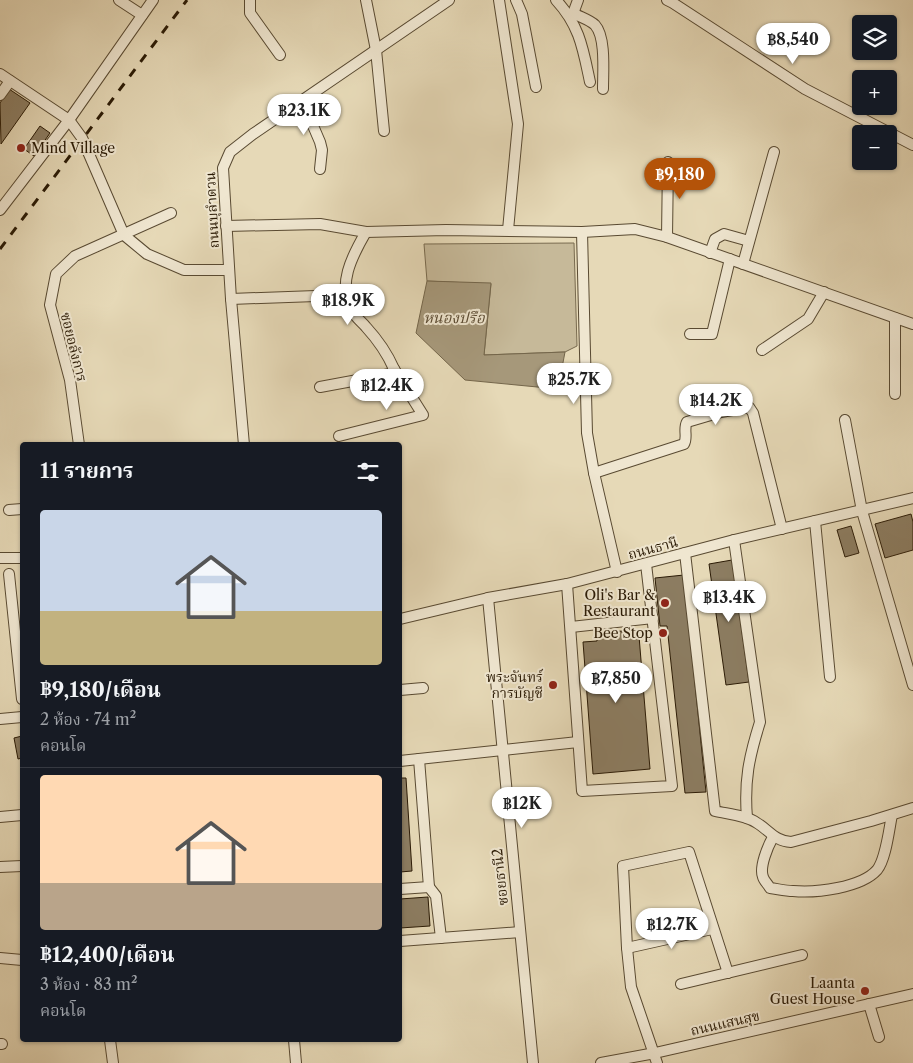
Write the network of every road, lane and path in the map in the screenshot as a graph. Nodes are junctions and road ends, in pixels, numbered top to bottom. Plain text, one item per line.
1 (119, 0) edge
2 (153, 0) edge
3 (250, 0) edge
4 (366, 0) edge
5 (449, 0) edge
6 (499, 0) edge
7 (516, 0) edge
8 (556, 0) edge
9 (578, 0) edge
10 (667, 0) edge
11 (142, 15) junction
12 (572, 17) junction
13 (376, 50) junction
14 (280, 55) dead end
15 (0, 74) edge
16 (10, 81) junction
17 (590, 82) dead end
18 (536, 87) dead end
19 (603, 89) dead end
20 (0, 95) edge
21 (302, 100) junction
22 (69, 120) junction
23 (384, 130) dead end
24 (913, 145) edge
25 (774, 152) dead end
26 (668, 162) dead end
27 (320, 169) dead end
28 (0, 210) edge
29 (171, 214) dead end
30 (226, 226) junction
31 (508, 230) junction
32 (366, 232) junction
33 (582, 232) junction
34 (124, 235) junction
35 (667, 237) junction
36 (749, 241) junction
37 (710, 253) junction
38 (730, 260) junction
39 (743, 264) junction
40 (229, 270) junction
41 (824, 292) junction
42 (316, 296) dead end
43 (231, 299) junction
44 (895, 318) junction
45 (913, 324) edge
46 (690, 334) dead end
47 (762, 350) dead end
48 (394, 369) junction
49 (320, 387) dead end
50 (894, 394) dead end
51 (845, 420) dead end
52 (339, 436) dead end
53 (79, 442) edge
54 (244, 442) edge
55 (594, 472) junction
56 (913, 498) edge
57 (20, 509) edge
58 (9, 510) dead end
59 (862, 511) junction
60 (815, 521) junction
61 (782, 529) junction
62 (734, 540) junction
63 (684, 553) junction
64 (0, 558) edge
65 (20, 558) edge
66 (646, 564) junction
67 (617, 572) junction
68 (9, 574) dead end
69 (567, 584) junction
70 (488, 598) junction
71 (653, 618) junction
72 (402, 619) edge
73 (571, 627) junction
74 (830, 677) dead end
75 (20, 680) edge
76 (913, 685) edge
77 (423, 688) dead end
78 (402, 690) edge
79 (20, 717) edge
80 (0, 719) edge
81 (578, 742) junction
82 (502, 751) junction
83 (419, 759) junction
84 (402, 761) edge
85 (913, 808) edge
86 (20, 815) edge
87 (892, 815) junction
88 (0, 817) edge
89 (747, 818) junction
90 (773, 836) junction
91 (20, 866) edge
92 (0, 867) edge
93 (429, 887) junction
94 (402, 889) edge
95 (712, 929) junction
96 (520, 932) junction
97 (441, 938) junction
98 (402, 941) edge
99 (627, 948) junction
100 (802, 955) dead end
101 (0, 958) edge
102 (20, 960) edge
103 (728, 973) junction
104 (681, 984) dead end
105 (913, 994) edge
106 (869, 1004) junction
107 (879, 1037) dead end
108 (110, 1042) edge
109 (294, 1042) edge
110 (656, 1058) edge
111 (113, 1063) edge
112 (296, 1063) edge
113 (534, 1063) edge
114 (602, 1063) edge

1 - 11 street
2 - 11 street
3 - 14 street
4 - 13 street
5 - 13 street, ถนนบุลำดวน
6 - 31 street
7 - 18 street
8 - 12 street
9 - 12 street
10 - 24 street
11 - 22 street
12 - 17 street
12 - 19 street
13 - 21 street, ถนนบุลำดวน
13 - 23 street
15 - 16 street
16 - 20 street
16 - 22 street
21 - 27 street
21 - 30 street, ถนนบุลำดวน
22 - 28 street
22 - 34 street
25 - 36 street
26 - 35 street
29 - 34 street, ซอยอลังการ
30 - 32 street
30 - 40 street, ถนนบุลำดวน
31 - 32 street
31 - 33 street
32 - 48 street
33 - 35 street
33 - 55 street
34 - 40 street
34 - 53 street, ซอยอลังการ
35 - 37 street
36 - 37 street
36 - 39 street
37 - 38 street
38 - 39 street
38 - 46 street
39 - 41 street
40 - 43 street, ถนนบุลำดวน
41 - 44 street
41 - 47 street
42 - 43 street
43 - 54 street, ถนนบุลำดวน
44 - 45 street
44 - 50 street
48 - 49 street
48 - 52 street
51 - 59 street
55 - 61 street
55 - 67 street
56 - 59 street, ถนนธานี
57 - 58 street
59 - 60 street, ถนนธานี
59 - 76 street
60 - 61 street, ถนนธานี
60 - 74 street
61 - 62 street, ถนนธานี
62 - 63 street, ถนนธานี
62 - 89 street
63 - 66 street, ถนนธานี
63 - 89 street
64 - 65 street
66 - 67 street, ถนนธานี
66 - 71 street
67 - 69 street, ถนนธานี
68 - 75 street
69 - 70 street, ถนนธานี
69 - 73 street
70 - 72 street, ถนนธานี
70 - 82 street, ซอยธานี2
71 - 73 street
71 - 81 street
73 - 81 street
77 - 78 street
79 - 80 street
81 - 82 street
82 - 83 street
82 - 96 street, ซอยธานี2
83 - 84 street
83 - 93 street
85 - 87 street
86 - 88 street
87 - 90 street
87 - 90 street
89 - 90 street
91 - 92 street
93 - 94 street
93 - 97 street
95 - 99 street
95 - 99 street
95 - 103 street
96 - 97 street
96 - 113 street, ซอยธานี2
97 - 98 street
99 - 110 street
100 - 103 street
101 - 102 street
103 - 104 street
105 - 106 street, ถนนแสนสุข
106 - 107 street
106 - 110 street, ถนนแสนสุข
108 - 111 street
109 - 112 street
110 - 114 street, ถนนแสนสุข

